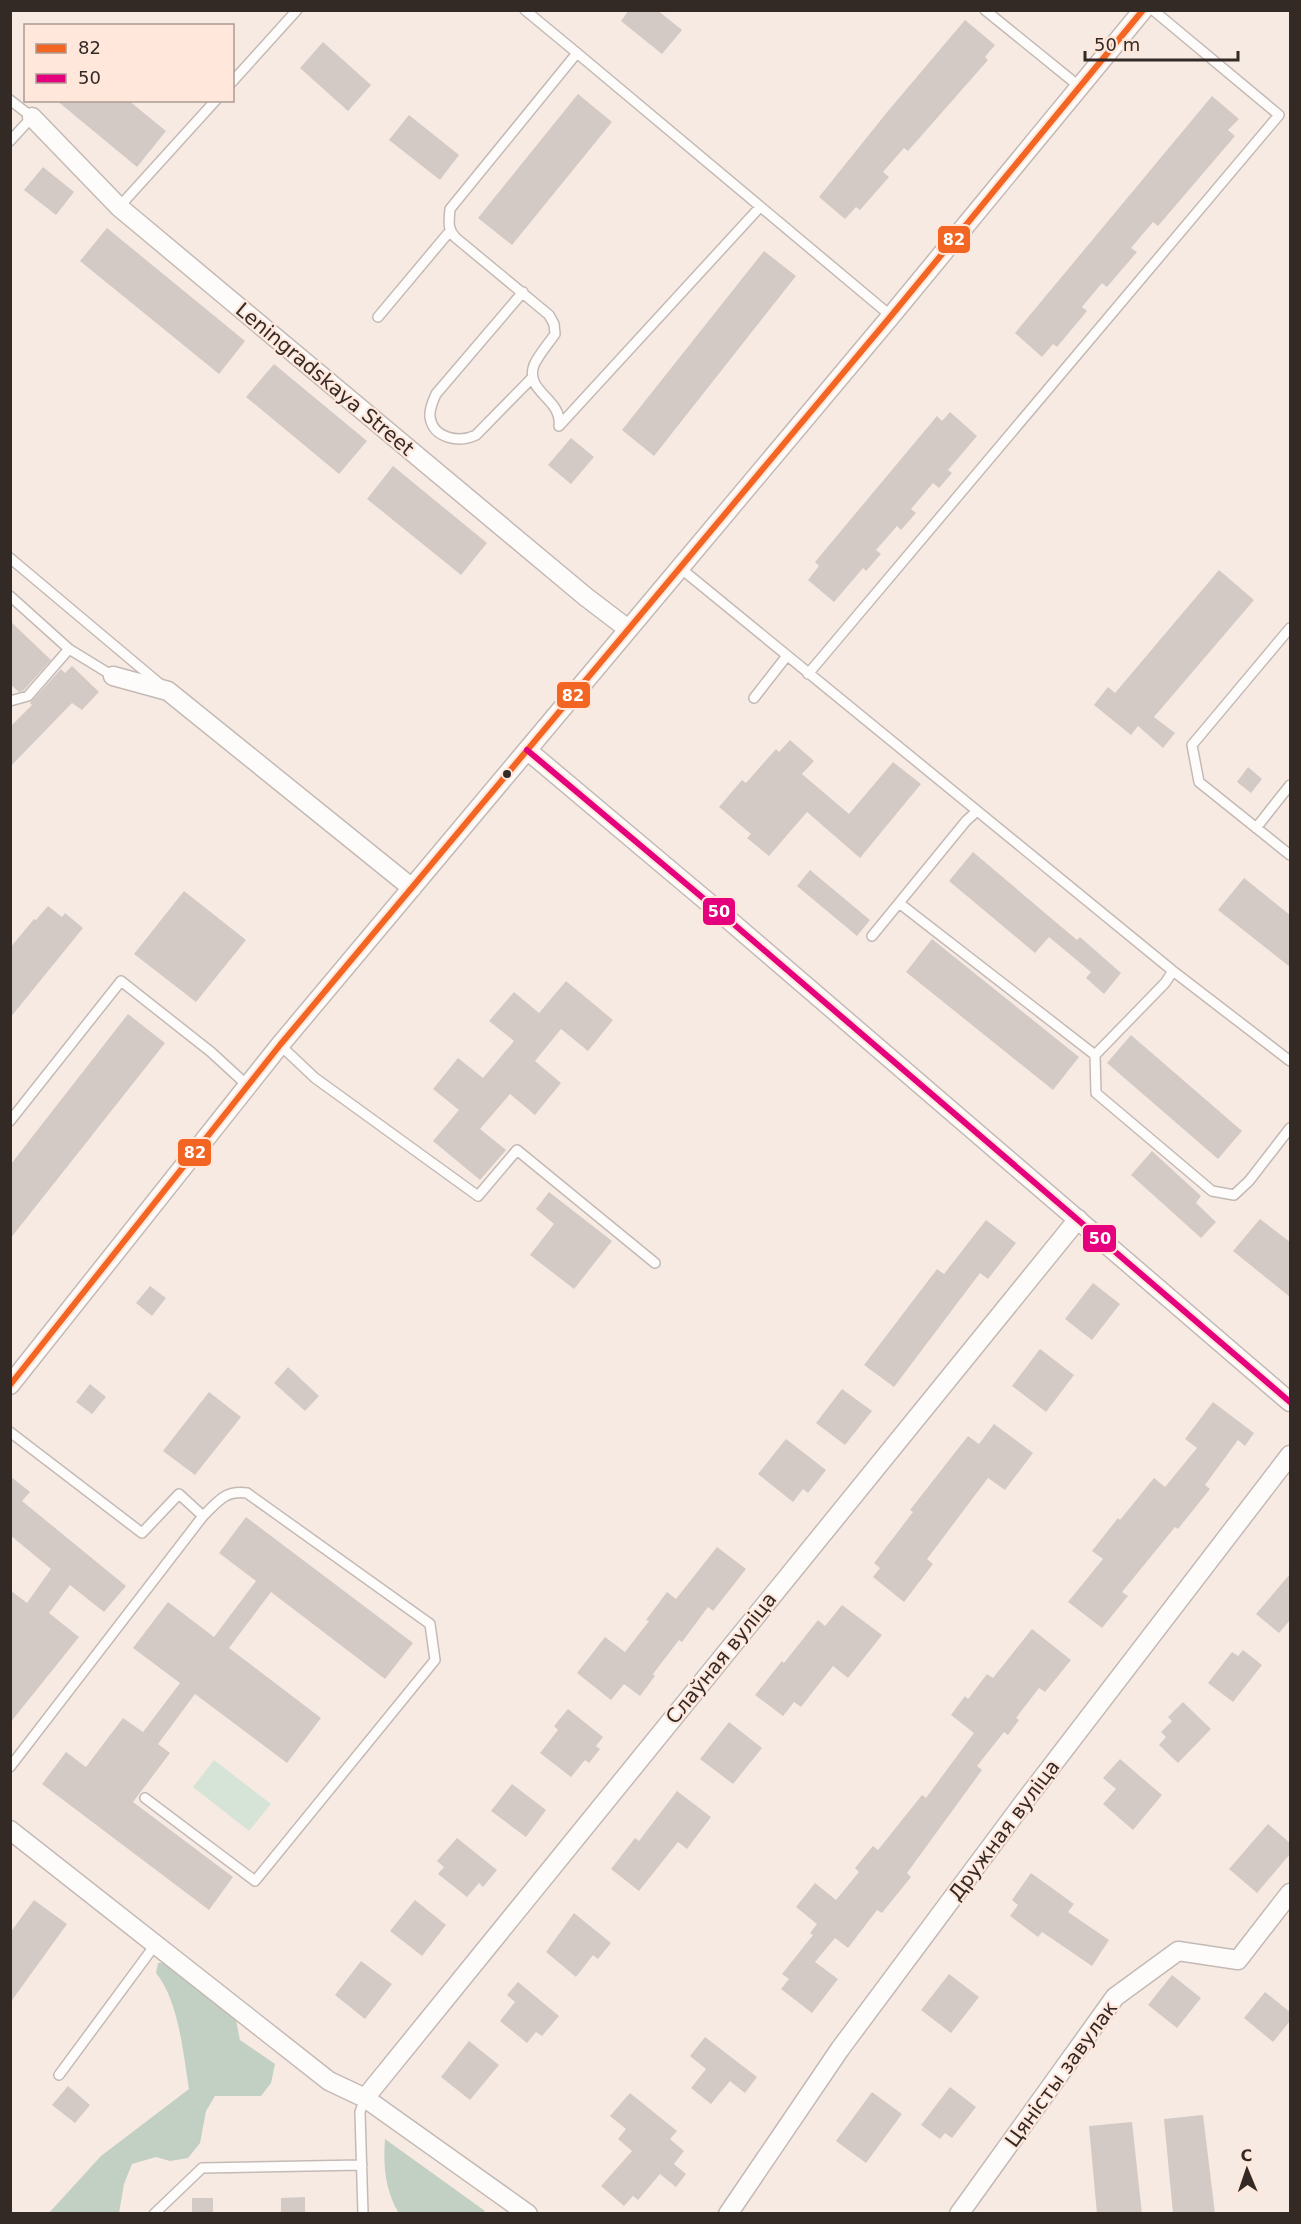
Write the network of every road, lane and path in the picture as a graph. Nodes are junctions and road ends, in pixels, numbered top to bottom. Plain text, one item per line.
1 (297, 10) edge
2 (525, 10) edge
3 (985, 10) edge
4 (1143, 10) edge
5 (1153, 10) edge
6 (577, 52) junction
7 (234, 80) edge
8 (1080, 87) junction
9 (10, 100) edge
10 (214, 102) edge
11 (32, 117) junction
12 (10, 141) edge
13 (119, 207) junction
14 (760, 207) junction
15 (450, 231) junction
16 (523, 292) junction
17 (891, 316) junction
18 (378, 317) dead end
19 (533, 377) junction
20 (10, 558) edge
21 (679, 567) junction
22 (10, 596) edge
23 (1290, 628) edge
24 (628, 629) junction
25 (69, 649) junction
26 (786, 657) junction
27 (808, 674) junction
28 (113, 676) joint
29 (168, 691) junction
30 (754, 698) dead end
31 (10, 701) edge
32 (527, 750) junction
33 (1290, 785) edge
34 (977, 811) junction
35 (1256, 828) junction
36 (1290, 855) edge
37 (412, 888) junction
38 (899, 903) junction
39 (872, 936) dead end
40 (1173, 971) junction
41 (280, 1045) junction
42 (1095, 1055) junction
43 (1290, 1061) edge
44 (248, 1086) junction
45 (10, 1121) edge
46 (1290, 1128) edge
47 (1078, 1219) junction
48 (655, 1263) dead end
49 (10, 1385) edge
50 (1290, 1401) edge
51 (10, 1432) edge
52 (1290, 1455) edge
53 (203, 1516) junction
54 (10, 1767) edge
55 (145, 1798) dead end
56 (10, 1830) edge
57 (1290, 1893) edge
58 (155, 1945) junction
59 (59, 2075) dead end
60 (365, 2098) junction
61 (362, 2165) junction
62 (154, 2214) edge
63 (363, 2214) edge
64 (528, 2214) edge
65 (728, 2214) edge
66 (960, 2214) edge

1 - 7 lane
2 - 6 lane
3 - 8 lane
4 - 8 street
5 - 27 lane
6 - 14 lane
6 - 15 lane
8 - 17 street
9 - 11 lane
10 - 13 lane
11 - 12 lane
11 - 13 street, Leningradskaya Street
13 - 24 street, Leningradskaya Street
14 - 17 lane
14 - 19 lane
15 - 16 lane
15 - 18 lane
16 - 19 lane
16 - 19 lane
17 - 21 street
20 - 29 lane
21 - 24 street
21 - 26 lane
22 - 25 lane
23 - 35 lane
24 - 32 street
25 - 28 lane
25 - 31 lane
26 - 27 lane
26 - 30 lane
27 - 34 lane
28 - 29 street
29 - 37 street
32 - 37 street
32 - 47 street
33 - 35 lane
34 - 38 lane
34 - 40 lane
35 - 36 lane
37 - 41 street
38 - 39 lane
38 - 42 lane
40 - 42 lane
40 - 43 lane
41 - 44 street
41 - 48 lane
42 - 46 lane
44 - 45 lane
44 - 49 street
47 - 50 street
47 - 60 street, Слаўная вуліца
51 - 53 lane
52 - 65 street, Дружная вуліца
53 - 54 lane
53 - 55 lane
56 - 58 street
57 - 66 street, Цяністы завулак
58 - 59 lane
58 - 60 street
60 - 61 lane
60 - 64 street
61 - 62 lane
61 - 63 lane

